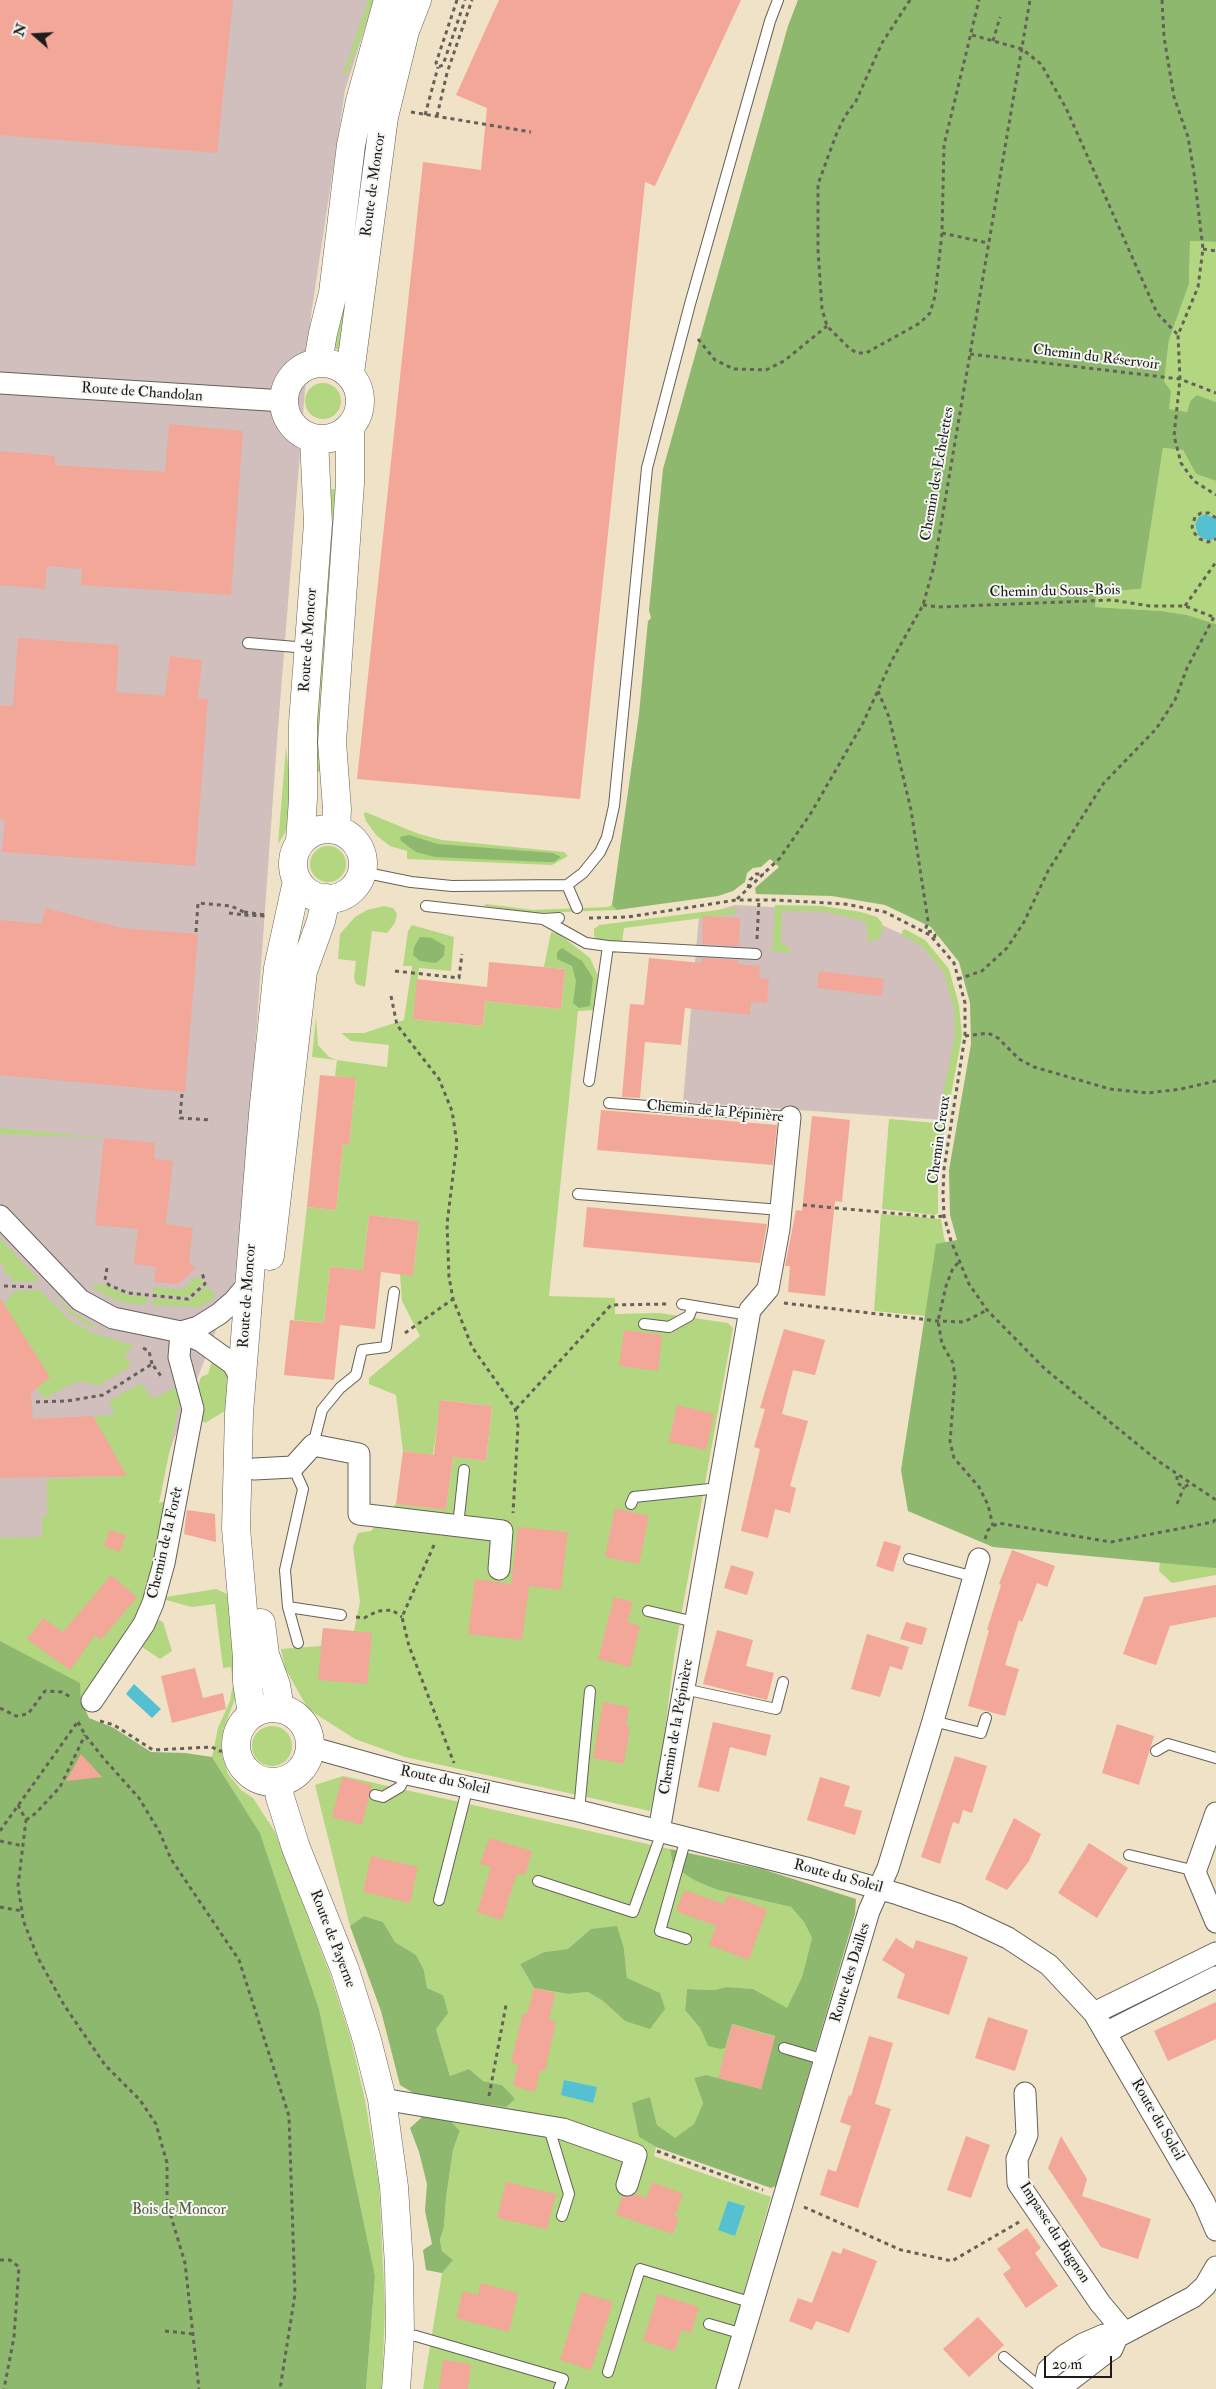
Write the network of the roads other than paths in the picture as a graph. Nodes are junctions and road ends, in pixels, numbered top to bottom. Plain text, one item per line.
1 (388, 0) edge
2 (417, 0) edge
3 (778, 0) edge
4 (318, 362) junction
5 (350, 373) junction
6 (0, 383) edge
7 (284, 401) junction
8 (350, 428) junction
9 (314, 439) junction
10 (248, 644) dead end
11 (308, 648) junction
12 (336, 830) junction
13 (300, 841) junction
14 (362, 872) junction
15 (298, 881) junction
16 (567, 885) junction
17 (326, 898) junction
18 (426, 906) dead end
19 (577, 908) dead end
20 (559, 918) road end
21 (543, 919) junction
22 (608, 946) junction
23 (756, 954) road end
24 (589, 1081) dead end
25 (609, 1103) dead end
26 (790, 1117) joint
27 (578, 1194) dead end
28 (781, 1207) junction
29 (0, 1216) edge
30 (249, 1283) junction
31 (394, 1292) dead end
32 (682, 1304) road end
33 (694, 1306) junction
34 (754, 1308) junction
35 (644, 1324) dead end
36 (181, 1332) junction
37 (242, 1380) junction
38 (313, 1445) junction
39 (294, 1468) junction
40 (254, 1469) junction
41 (464, 1470) dead end
42 (718, 1488) junction
43 (631, 1504) dead end
44 (450, 1525) junction
45 (908, 1558) dead end
46 (976, 1568) joint
47 (499, 1569) dead end
48 (288, 1607) junction
49 (648, 1611) dead end
50 (341, 1615) road end
51 (694, 1622) junction
52 (298, 1643) dead end
53 (783, 1682) dead end
54 (684, 1689) junction
55 (590, 1691) dead end
56 (88, 1707) road end
57 (280, 1709) junction
58 (252, 1714) junction
59 (986, 1718) dead end
60 (933, 1721) junction
61 (310, 1748) junction
62 (1156, 1751) dead end
63 (1216, 1758) edge
64 (407, 1774) junction
65 (278, 1782) junction
66 (465, 1785) junction
67 (375, 1795) dead end
68 (579, 1812) junction
69 (1216, 1814) edge
70 (661, 1832) junction
71 (686, 1838) junction
72 (1129, 1855) dead end
73 (1196, 1871) junction
74 (538, 1881) dead end
75 (879, 1888) junction
76 (439, 1900) dead end
77 (1213, 1909) edge
78 (686, 1938) dead end
79 (1216, 1953) edge
80 (1216, 1978) edge
81 (1094, 2013) junction
82 (1106, 2032) junction
83 (784, 2048) dead end
84 (825, 2060) junction
85 (1025, 2093) dead end
86 (382, 2099) junction
87 (550, 2128) junction
88 (627, 2185) dead end
89 (562, 2216) dead end
90 (1216, 2230) edge
91 (1216, 2270) edge
92 (753, 2303) junction
93 (709, 2324) dead end
94 (400, 2334) junction
95 (743, 2334) junction
96 (1121, 2335) junction
97 (1004, 2357) dead end
98 (608, 2372) dead end
99 (396, 2389) edge
100 (559, 2389) edge
101 (727, 2389) edge
102 (1043, 2389) edge
103 (1050, 2389) edge

1 - 4 main road, Route de Moncor
2 - 5 main road, Route de Moncor
3 - 16 lane
4 - 5 main road
4 - 7 main road
5 - 8 main road
6 - 7 street, Route de Chandolan
7 - 9 main road
8 - 9 main road
8 - 12 main road, Route de Moncor
9 - 11 main road, Route de Moncor
10 - 11 lane
11 - 13 main road, Route de Moncor
12 - 13 main road
12 - 14 main road
13 - 15 main road
14 - 16 lane
14 - 17 main road
15 - 17 main road
15 - 30 main road, Route de Moncor
16 - 19 lane
17 - 40 main road, Route de Moncor
18 - 21 lane
20 - 21 lane
21 - 22 lane
22 - 23 lane
22 - 24 lane
25 - 26 lane, Chemin de la Pépinière
26 - 28 street, Chemin de la Pépinière
27 - 28 lane
28 - 34 street, Chemin de la Pépinière
29 - 36 street
30 - 36 street
30 - 37 main road, Route de Moncor
31 - 38 lane
32 - 33 lane
33 - 34 lane
33 - 35 lane
34 - 42 street, Chemin de la Pépinière
36 - 37 street
36 - 56 street, Chemin de la Forêt
37 - 58 main road, Route de Moncor
38 - 39 street
38 - 44 street
39 - 40 street
39 - 48 lane
40 - 57 main road, Route de Moncor
41 - 44 lane
42 - 43 lane
42 - 51 street, Chemin de la Pépinière
44 - 47 street
45 - 46 lane
46 - 60 street, Route des Dailles
48 - 50 lane
48 - 52 lane
49 - 51 lane
51 - 54 street, Chemin de la Pépinière
53 - 54 lane
54 - 70 street, Chemin de la Pépinière
55 - 68 lane
57 - 58 main road
57 - 61 main road
58 - 65 main road
59 - 60 lane
60 - 75 street, Route des Dailles
61 - 64 street, Route du Soleil
61 - 65 main road
62 - 63 lane
64 - 66 street, Route du Soleil
64 - 67 lane
65 - 86 main road, Route de Payerne
66 - 68 street, Route du Soleil
66 - 76 lane
68 - 70 street, Route du Soleil
69 - 73 street
70 - 71 street, Route du Soleil
70 - 74 lane
71 - 75 street, Route du Soleil
71 - 78 lane
72 - 73 lane
73 - 77 street
75 - 81 street, Route du Soleil
75 - 84 street, Route des Dailles
79 - 81 street
80 - 82 street
81 - 82 street, Route du Soleil
82 - 90 street, Route du Soleil
83 - 84 lane
84 - 92 street, Route des Dailles
85 - 96 street, Impasse du Bugnon
86 - 87 street
86 - 94 main road, Route de Payerne
87 - 88 street
87 - 89 lane
91 - 96 street
92 - 95 street, Route des Dailles
92 - 98 lane
93 - 95 lane
94 - 99 main road, Route de Payerne
94 - 100 lane
95 - 101 street, Route des Dailles
96 - 102 street
96 - 103 street
97 - 102 lane

